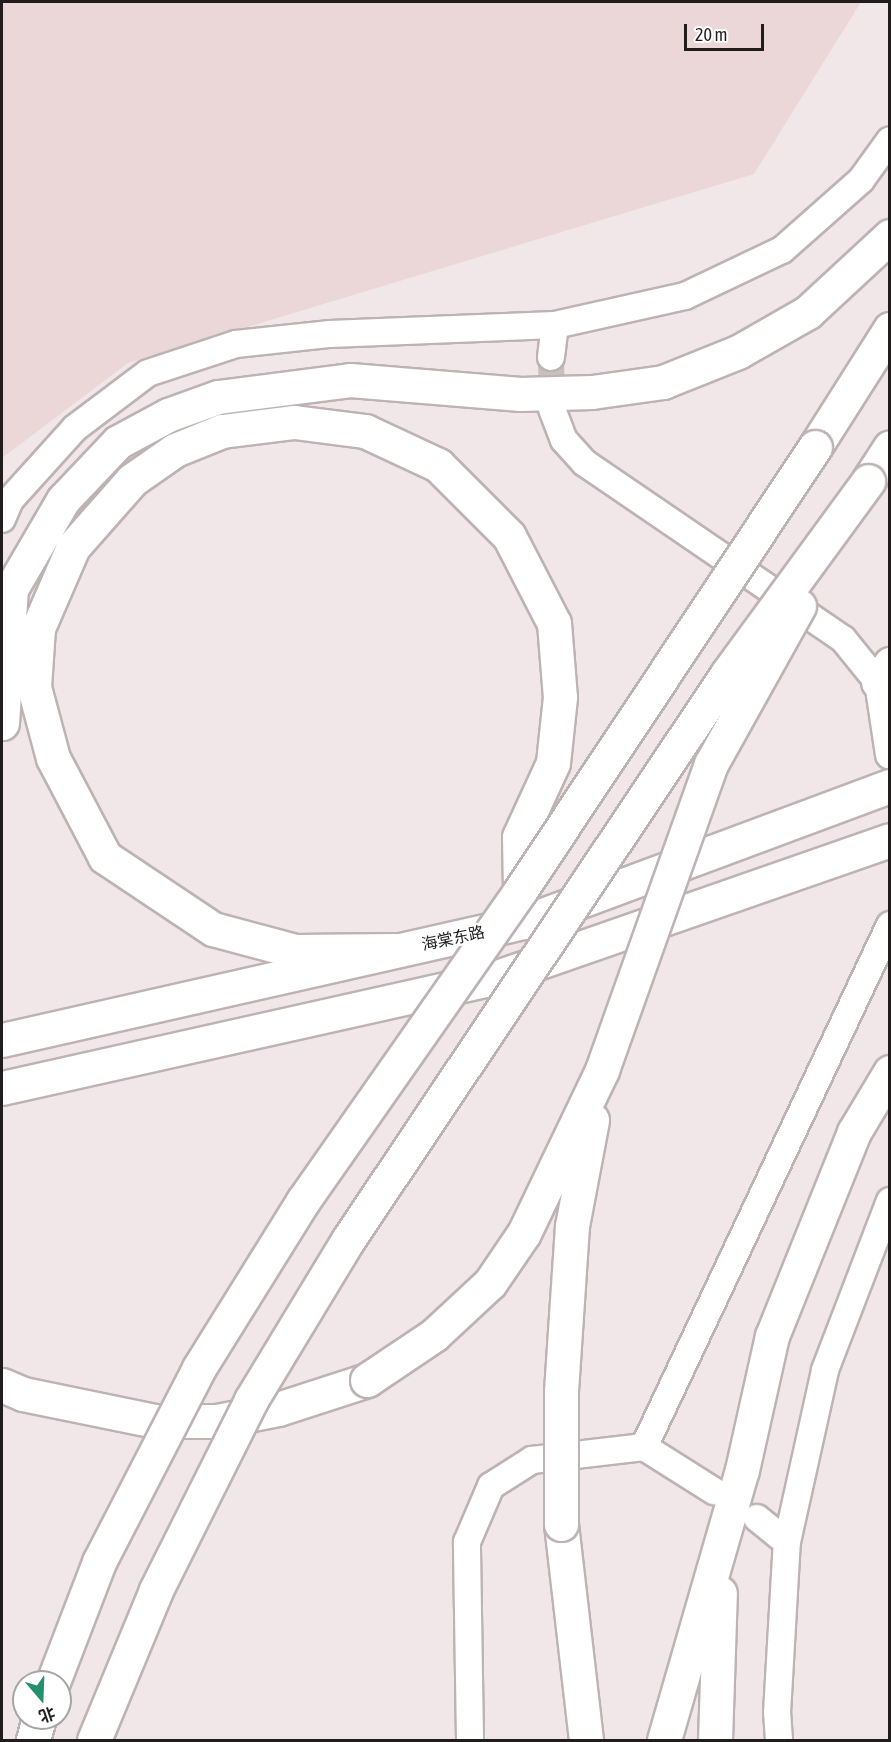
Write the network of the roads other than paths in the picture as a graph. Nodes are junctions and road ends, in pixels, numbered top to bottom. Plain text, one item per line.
1 (890, 140) edge
2 (890, 236) edge
3 (555, 325) junction
4 (890, 328) edge
5 (551, 357) tunnel mouth
6 (552, 409) tunnel mouth
7 (890, 447) edge
8 (868, 481) junction
9 (2, 519) edge
10 (884, 673) edge
11 (2, 723) edge
12 (889, 755) edge
13 (890, 786) edge
14 (890, 840) edge
15 (520, 891) junction
16 (890, 925) edge
17 (394, 950) junction
18 (2, 1040) edge
19 (602, 1070) junction
20 (890, 1072) edge
21 (2, 1088) edge
22 (890, 1201) edge
23 (2, 1385) edge
24 (644, 1446) junction
25 (742, 1470) junction
26 (714, 1491) dead end
27 (757, 1518) dead end
28 (787, 1542) junction
29 (58, 1670) edge
30 (666, 1734) edge
31 (94, 1740) edge
32 (470, 1740) edge
33 (586, 1740) edge
34 (715, 1740) edge
35 (779, 1740) edge

1 - 3 street
2 - 11 main road
3 - 5 street
3 - 9 street
4 - 15 main road, bridge
6 - 10 street
7 - 8 main road
8 - 19 main road, bridge
8 - 31 main road, bridge
10 - 12 street
13 - 17 main road, 海棠东路
14 - 21 main road
15 - 17 main road
15 - 29 main road, bridge
16 - 24 street
17 - 18 main road, 海棠东路
19 - 23 main road, bridge
19 - 33 main road, bridge
20 - 25 main road
22 - 28 street
24 - 26 street
24 - 32 street
25 - 30 main road
25 - 34 main road
27 - 28 street
28 - 35 street

